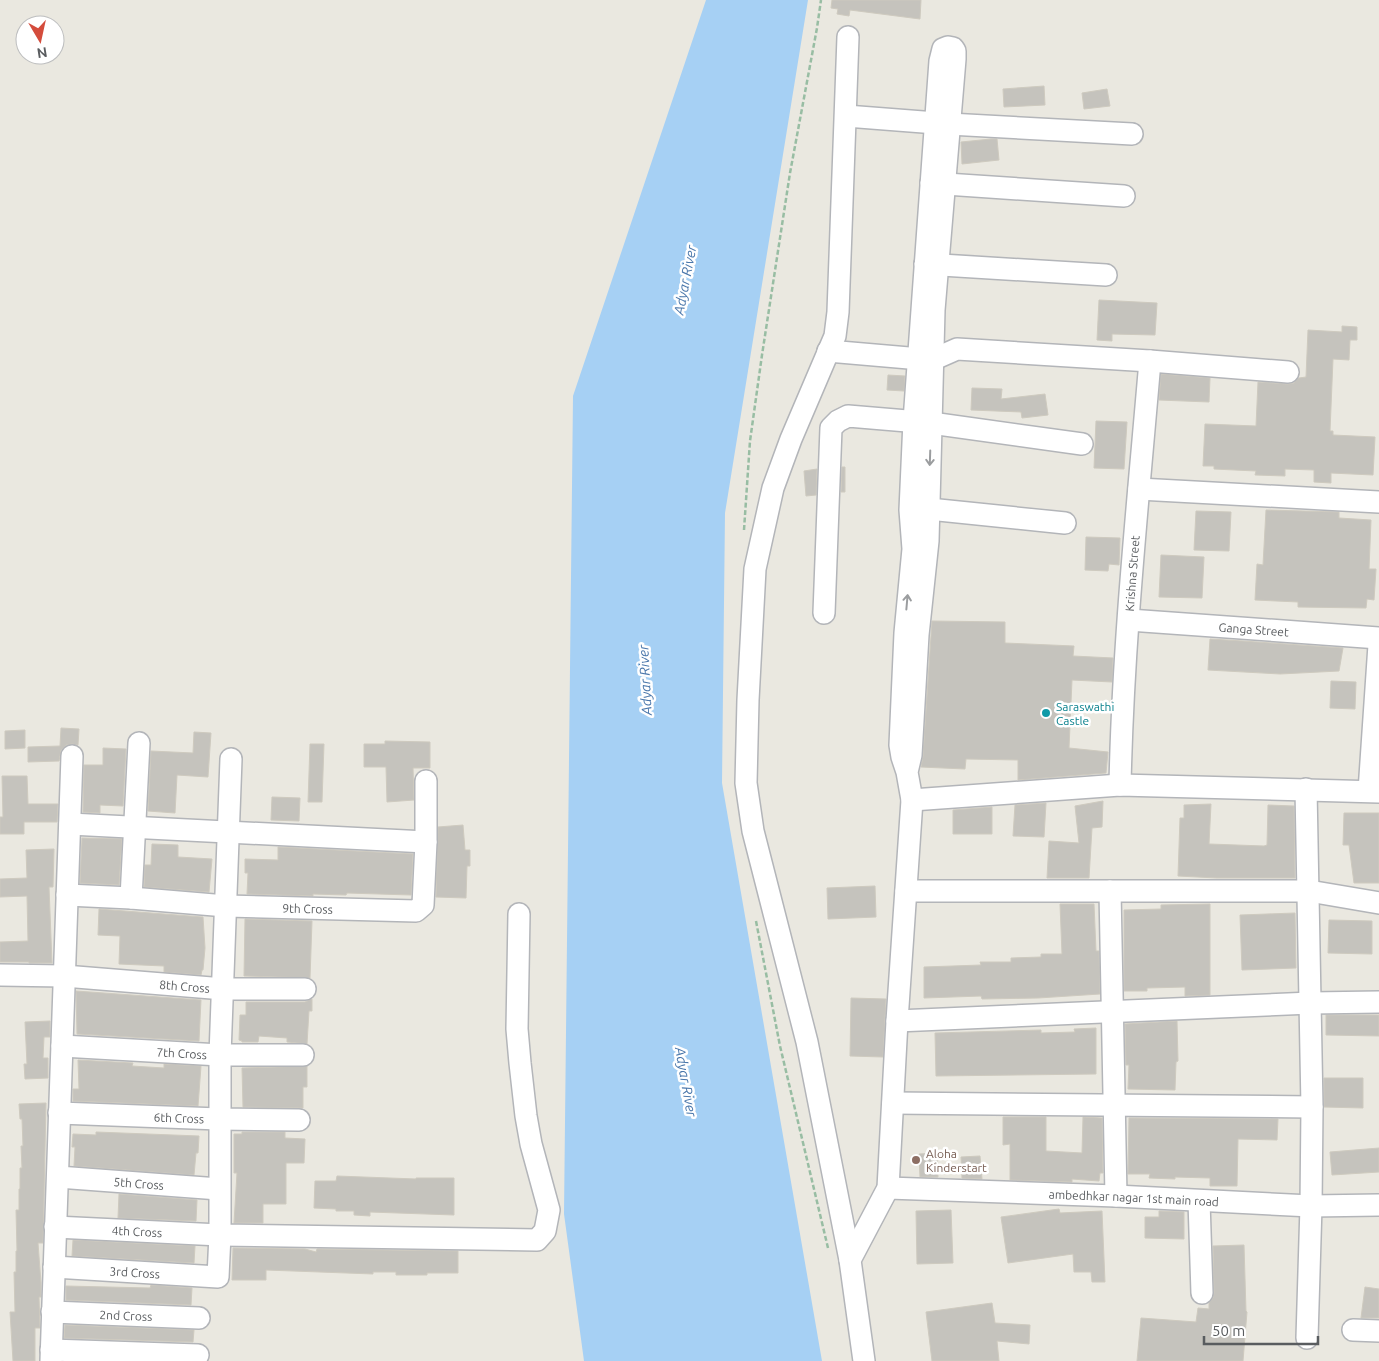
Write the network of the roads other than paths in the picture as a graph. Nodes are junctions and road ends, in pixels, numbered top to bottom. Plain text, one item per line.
1 (848, 37) dead end
2 (846, 116) junction
3 (942, 124) junction
4 (1132, 134) dead end
5 (937, 184) junction
6 (1124, 196) dead end
7 (931, 264) junction
8 (1106, 275) dead end
9 (828, 351) junction
10 (925, 360) junction
11 (1150, 361) junction
12 (1288, 372) dead end
13 (923, 422) junction
14 (1082, 444) dead end
15 (1139, 489) junction
16 (1379, 502) edge
17 (920, 510) junction
18 (1065, 523) dead end
19 (824, 613) dead end
20 (1129, 620) junction
21 (1379, 638) edge
22 (1379, 645) edge
23 (139, 743) dead end
24 (72, 756) dead end
25 (231, 759) dead end
26 (426, 781) dead end
27 (1120, 785) junction
28 (1306, 789) junction
29 (1374, 791) edge
30 (912, 800) junction
31 (70, 824) junction
32 (134, 827) junction
33 (228, 833) junction
34 (426, 842) junction
35 (1110, 891) junction
36 (1309, 891) junction
37 (906, 892) junction
38 (67, 895) junction
39 (131, 898) junction
40 (1379, 903) edge
41 (226, 906) junction
42 (519, 914) dead end
43 (0, 975) edge
44 (64, 976) junction
45 (224, 989) junction
46 (305, 989) dead end
47 (1379, 1002) edge
48 (1311, 1004) junction
49 (1114, 1012) junction
50 (897, 1022) junction
51 (62, 1046) junction
52 (220, 1055) junction
53 (303, 1056) dead end
54 (893, 1103) junction
55 (1115, 1105) junction
56 (1312, 1107) junction
57 (59, 1113) junction
58 (220, 1119) junction
59 (299, 1120) dead end
60 (58, 1177) junction
61 (888, 1188) junction
62 (219, 1189) junction
63 (1116, 1196) junction
64 (1199, 1200) junction
65 (1379, 1205) edge
66 (1311, 1206) junction
67 (55, 1227) junction
68 (220, 1234) junction
69 (850, 1260) junction
70 (54, 1268) junction
71 (1202, 1293) dead end
72 (52, 1312) junction
73 (199, 1318) dead end
74 (1353, 1330) dead end
75 (1379, 1331) edge
76 (1307, 1338) dead end
77 (198, 1355) dead end
78 (51, 1356) edge
79 (864, 1361) edge

1 - 2 street
2 - 3 street
2 - 9 street
3 - 4 street
3 - 5 street
5 - 6 street
5 - 7 street
7 - 8 street
7 - 10 street
9 - 10 street
9 - 69 street
10 - 11 street
10 - 13 street
11 - 12 street
11 - 15 street, Krishna Street
13 - 14 street
13 - 17 street
13 - 19 street
15 - 16 street
15 - 20 street, Krishna Street
17 - 18 street
17 - 30 street
20 - 21 street, Ganga Street
20 - 27 street, Krishna Street
22 - 29 street
23 - 32 street
24 - 31 street
25 - 33 street
26 - 34 street, 9th Cross
27 - 28 street
27 - 30 street
28 - 29 street
28 - 36 street
30 - 37 street
31 - 32 street
31 - 38 street
32 - 33 street
32 - 39 street
33 - 34 street
33 - 41 street
34 - 41 street, 9th Cross
35 - 36 street
35 - 37 street
35 - 49 street
36 - 40 street
36 - 48 street
37 - 50 street
38 - 39 street, 9th Cross
38 - 44 street
39 - 41 street, 9th Cross
41 - 45 street
42 - 68 street, 4th Cross
43 - 44 street, 8th Cross
44 - 45 street, 8th Cross
44 - 51 street
45 - 46 street, 8th Cross
45 - 52 street
47 - 48 street
48 - 49 street
48 - 56 street
49 - 50 street
49 - 55 street
50 - 54 street
51 - 52 street, 7th Cross
51 - 57 street
52 - 53 street, 7th Cross
52 - 58 street
54 - 55 street
54 - 61 street
55 - 56 street
55 - 63 street
56 - 66 street
57 - 58 street, 6th Cross
57 - 60 street
58 - 59 street, 6th Cross
58 - 62 street
60 - 62 street, 5th Cross
60 - 67 street
61 - 63 street, ambedhkar nagar 1st main road
61 - 69 street
62 - 68 street
63 - 64 street, ambedhkar nagar 1st main road
64 - 66 street, ambedhkar nagar 1st main road
64 - 71 street
65 - 66 street, ambedhkar nagar 1st main road
66 - 76 street
67 - 68 street, 4th Cross
67 - 70 street
68 - 70 street, 3rd Cross
69 - 79 street
70 - 72 street
72 - 73 street, 2nd Cross
72 - 78 street
74 - 75 street
77 - 78 street

